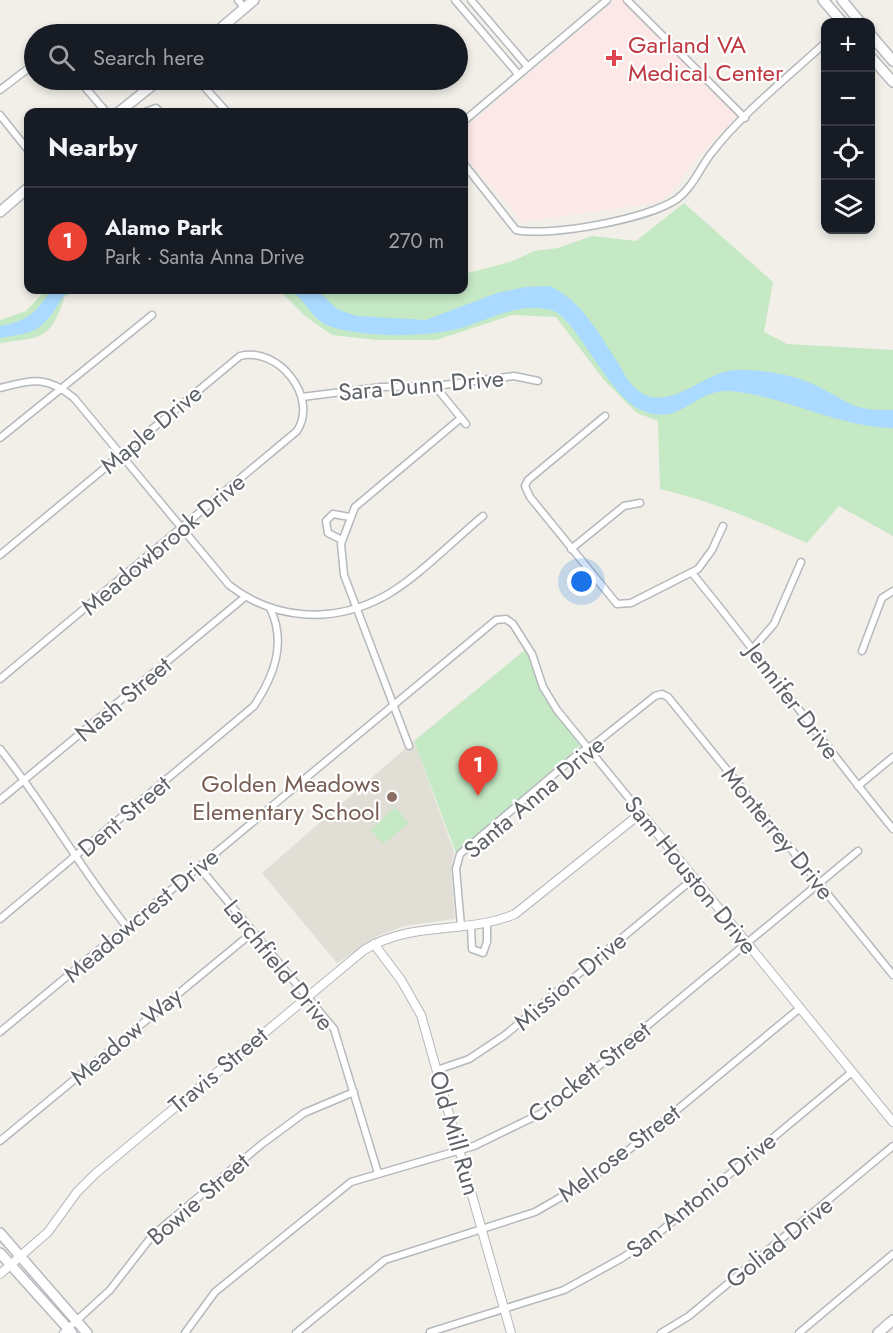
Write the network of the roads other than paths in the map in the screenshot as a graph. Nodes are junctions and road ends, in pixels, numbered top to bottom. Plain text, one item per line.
1 (237, 0) edge
2 (455, 0) edge
3 (471, 0) edge
4 (607, 0) edge
5 (627, 0) edge
6 (823, 0) edge
7 (842, 0) edge
8 (252, 3) edge
9 (839, 18) edge
10 (853, 18) edge
11 (226, 24) edge
12 (875, 40) edge
13 (821, 46) edge
14 (893, 61) edge
15 (875, 62) edge
16 (528, 67) junction
17 (24, 72) edge
18 (518, 74) junction
19 (893, 82) edge
20 (0, 90) edge
21 (87, 90) edge
22 (146, 90) edge
23 (207, 90) edge
24 (103, 108) edge
25 (124, 108) edge
26 (223, 108) edge
27 (0, 115) edge
28 (468, 118) edge
29 (746, 118) junction
30 (24, 145) edge
31 (468, 169) edge
32 (24, 191) edge
33 (0, 212) edge
34 (152, 315) dead end
35 (538, 381) dead end
36 (435, 386) junction
37 (61, 387) junction
38 (0, 388) edge
39 (302, 397) junction
40 (605, 416) dead end
41 (461, 418) junction
42 (466, 424) dead end
43 (0, 438) edge
44 (120, 455) junction
45 (640, 502) dead end
46 (483, 516) dead end
47 (350, 517) junction
48 (723, 526) dead end
49 (180, 529) junction
50 (342, 540) junction
51 (571, 549) junction
52 (0, 555) edge
53 (801, 562) dead end
54 (692, 573) junction
55 (893, 591) edge
56 (245, 597) junction
57 (270, 608) junction
58 (356, 608) junction
59 (506, 619) joint
60 (753, 647) junction
61 (862, 651) dead end
62 (0, 679) edge
63 (662, 694) joint
64 (394, 705) junction
65 (410, 746) dead end
66 (588, 748) junction
67 (0, 749) edge
68 (893, 757) edge
69 (25, 780) junction
70 (858, 786) junction
71 (0, 800) edge
72 (640, 813) junction
73 (893, 829) edge
74 (858, 851) dead end
75 (75, 857) junction
76 (199, 867) junction
77 (694, 878) junction
78 (819, 884) junction
79 (0, 919) edge
80 (487, 923) junction
81 (461, 926) junction
82 (471, 926) junction
83 (126, 927) junction
84 (253, 932) junction
85 (747, 943) junction
86 (374, 944) junction
87 (893, 975) edge
88 (306, 997) junction
89 (800, 1008) junction
90 (0, 1032) edge
91 (437, 1070) junction
92 (852, 1072) junction
93 (354, 1092) junction
94 (893, 1122) edge
95 (0, 1141) edge
96 (893, 1146) edge
97 (460, 1151) junction
98 (378, 1173) junction
99 (482, 1230) junction
100 (0, 1233) edge
101 (0, 1253) edge
102 (893, 1254) edge
103 (21, 1257) junction
104 (11, 1266) junction
105 (0, 1274) edge
106 (505, 1310) junction
107 (893, 1320) edge
108 (77, 1322) junction
109 (304, 1330) edge
110 (68, 1332) edge
111 (430, 1332) edge
112 (87, 1333) edge
113 (184, 1333) edge
114 (296, 1333) edge
115 (512, 1333) edge
116 (661, 1333) edge
117 (799, 1333) edge
118 (878, 1333) edge

1 - 8 street
2 - 18 street
3 - 16 street
4 - 16 street
5 - 29 street
6 - 9 main road
7 - 10 main road
8 - 11 main road
12 - 14 main road
13 - 29 street
15 - 19 main road
16 - 18 street
17 - 20 street
18 - 28 street
21 - 24 street
22 - 25 main road
23 - 26 street
27 - 30 street
29 - 31 street
32 - 33 main road
34 - 37 street
35 - 36 street, Sara Dunn Drive
36 - 39 street, Sara Dunn Drive
36 - 41 street
37 - 38 street
37 - 43 street
37 - 44 street
39 - 44 street, Maple Drive
39 - 49 street, Meadowbrook Drive
40 - 51 street
41 - 42 street
41 - 47 street
44 - 49 street
44 - 52 street, Maple Drive
45 - 51 street
46 - 58 street
47 - 50 street
47 - 50 street
48 - 54 street
49 - 56 street
49 - 62 street, Meadowbrook Drive
50 - 58 street
51 - 54 street
53 - 60 street
54 - 60 street, Jennifer Drive
55 - 61 street
56 - 57 street
56 - 69 street, Nash Street
57 - 58 street
57 - 75 street, Dent Street
58 - 64 street
59 - 64 street, Meadowcrest Drive
59 - 66 street, Sam Houston Drive
60 - 70 street, Jennifer Drive
63 - 66 street, Santa Anna Drive
63 - 78 street, Monterrey Drive
64 - 65 street
64 - 76 street, Meadowcrest Drive
66 - 72 street, Sam Houston Drive
66 - 81 street, Santa Anna Drive
67 - 69 street
68 - 70 street
69 - 71 street, Nash Street
69 - 75 street
70 - 73 street, Jennifer Drive
72 - 77 street, Sam Houston Drive
72 - 80 street, Travis Street
74 - 78 street, Crockett Street
75 - 79 street, Dent Street
75 - 83 street
76 - 83 street, Meadowcrest Drive
76 - 84 street, Larchfield Drive
77 - 85 street, Sam Houston Drive
77 - 91 street, Mission Drive
78 - 85 street, Crockett Street
78 - 87 street, Monterrey Drive
80 - 82 street, Travis Street
80 - 82 street
81 - 82 street, Travis Street
81 - 86 street, Travis Street
83 - 90 street, Meadowcrest Drive
84 - 88 street, Larchfield Drive
84 - 95 street, Meadow Way
85 - 89 street, Sam Houston Drive
85 - 97 street, Crockett Street
86 - 88 street, Travis Street
86 - 91 street, Old Mill Run
88 - 93 street, Larchfield Drive
88 - 103 street, Travis Street
89 - 92 street, Sam Houston Drive
89 - 99 street, Melrose Street
91 - 97 street, Old Mill Run
92 - 94 street, Sam Houston Drive
92 - 106 street, San Antonio Drive
93 - 98 street, Larchfield Drive
93 - 108 street, Bowie Street
96 - 116 street, Goliad Drive
97 - 98 street, Crockett Street
97 - 99 street, Old Mill Run
98 - 113 street, Crockett Street
99 - 106 street, Old Mill Run
99 - 109 street, Melrose Street
100 - 103 main road
101 - 104 main road
102 - 117 street
103 - 104 street, Travis Street
103 - 108 main road
104 - 105 street, Travis Street
104 - 110 main road
106 - 111 street, San Antonio Drive
106 - 115 street, Old Mill Run
107 - 118 main road
108 - 110 street, Bowie Street
108 - 112 main road
109 - 114 street, Melrose Street

